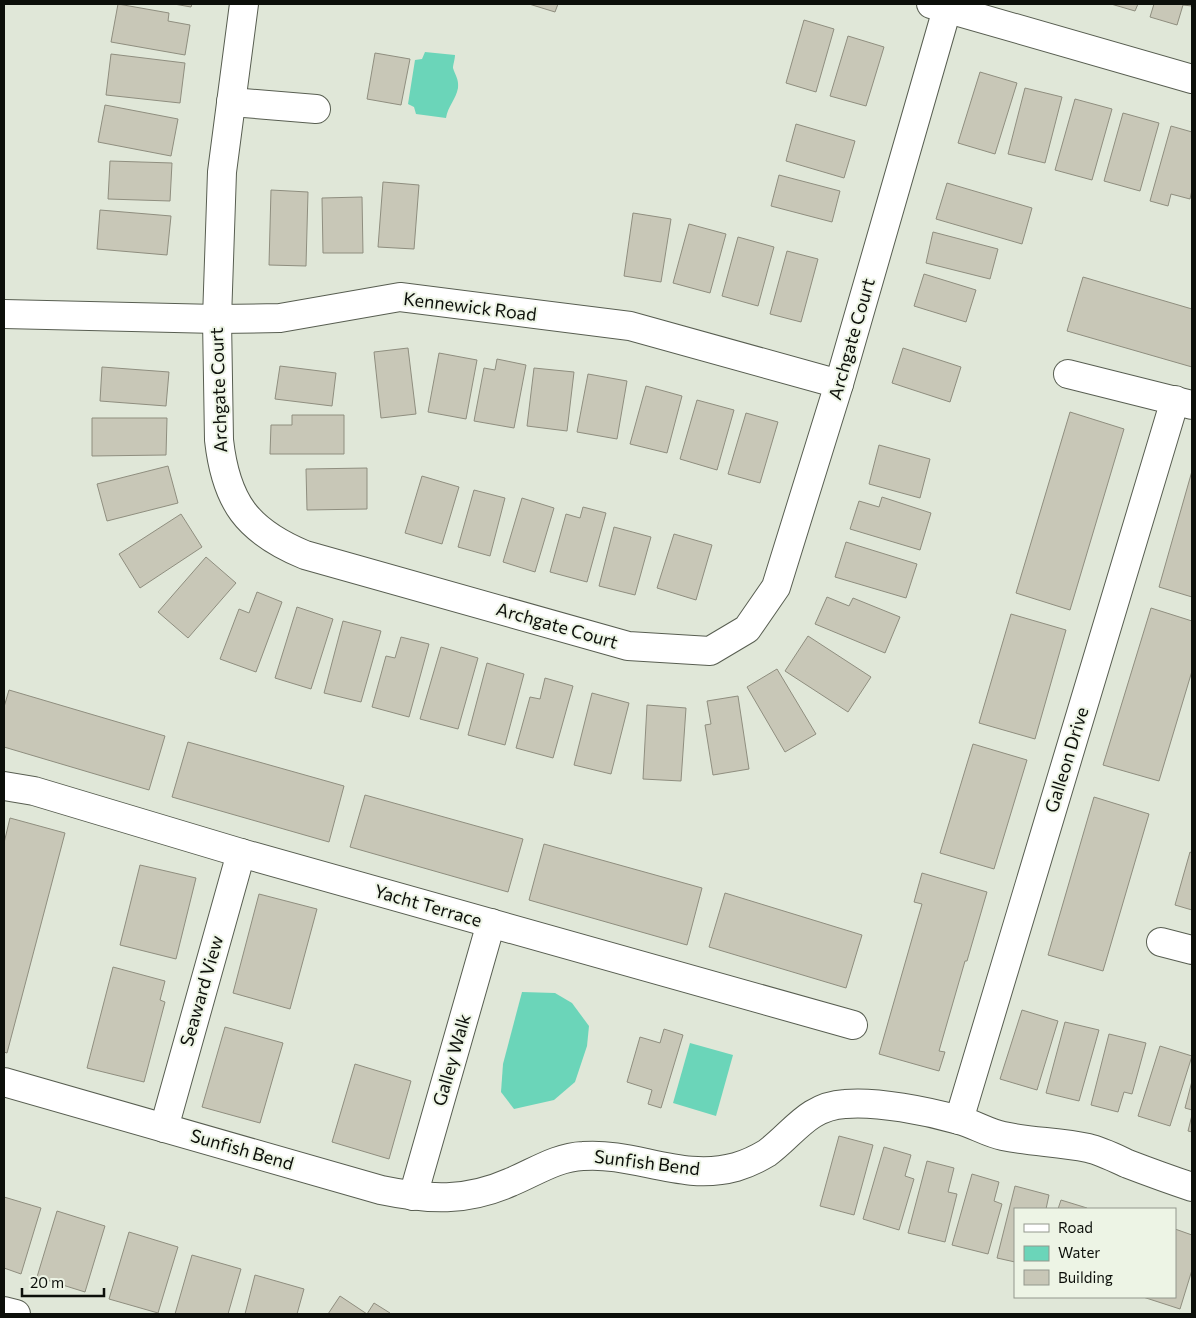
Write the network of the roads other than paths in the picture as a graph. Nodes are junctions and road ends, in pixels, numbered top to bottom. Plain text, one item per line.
1 (244, 4) edge
2 (938, 6) edge
3 (1192, 79) edge
4 (231, 102) junction
5 (316, 109) dead end
6 (4, 314) edge
7 (217, 319) junction
8 (1068, 374) dead end
9 (839, 384) junction
10 (1184, 402) edge
11 (4, 786) edge
12 (241, 853) junction
13 (491, 923) junction
14 (1161, 942) dead end
15 (1192, 950) edge
16 (853, 1025) dead end
17 (4, 1082) edge
18 (959, 1120) junction
19 (164, 1128) junction
20 (1192, 1187) edge
21 (413, 1196) junction
22 (4, 1311) edge
23 (16, 1314) edge

1 - 4 street, Archgate Court
2 - 3 street, Archgate Court
2 - 9 street, Archgate Court
4 - 5 street
4 - 7 street, Archgate Court
6 - 7 street, Kennewick Road
7 - 9 street, Kennewick Road
7 - 9 street, Archgate Court
8 - 10 street
10 - 18 street, Galleon Drive
11 - 12 street, Yacht Terrace
12 - 13 street, Yacht Terrace
12 - 19 street, Seaward View
13 - 16 street, Yacht Terrace
13 - 21 street, Galley Walk
14 - 15 street
17 - 19 street, Sunfish Bend
18 - 20 street, Sunfish Bend
18 - 21 street, Sunfish Bend
19 - 21 street, Sunfish Bend
22 - 23 street

